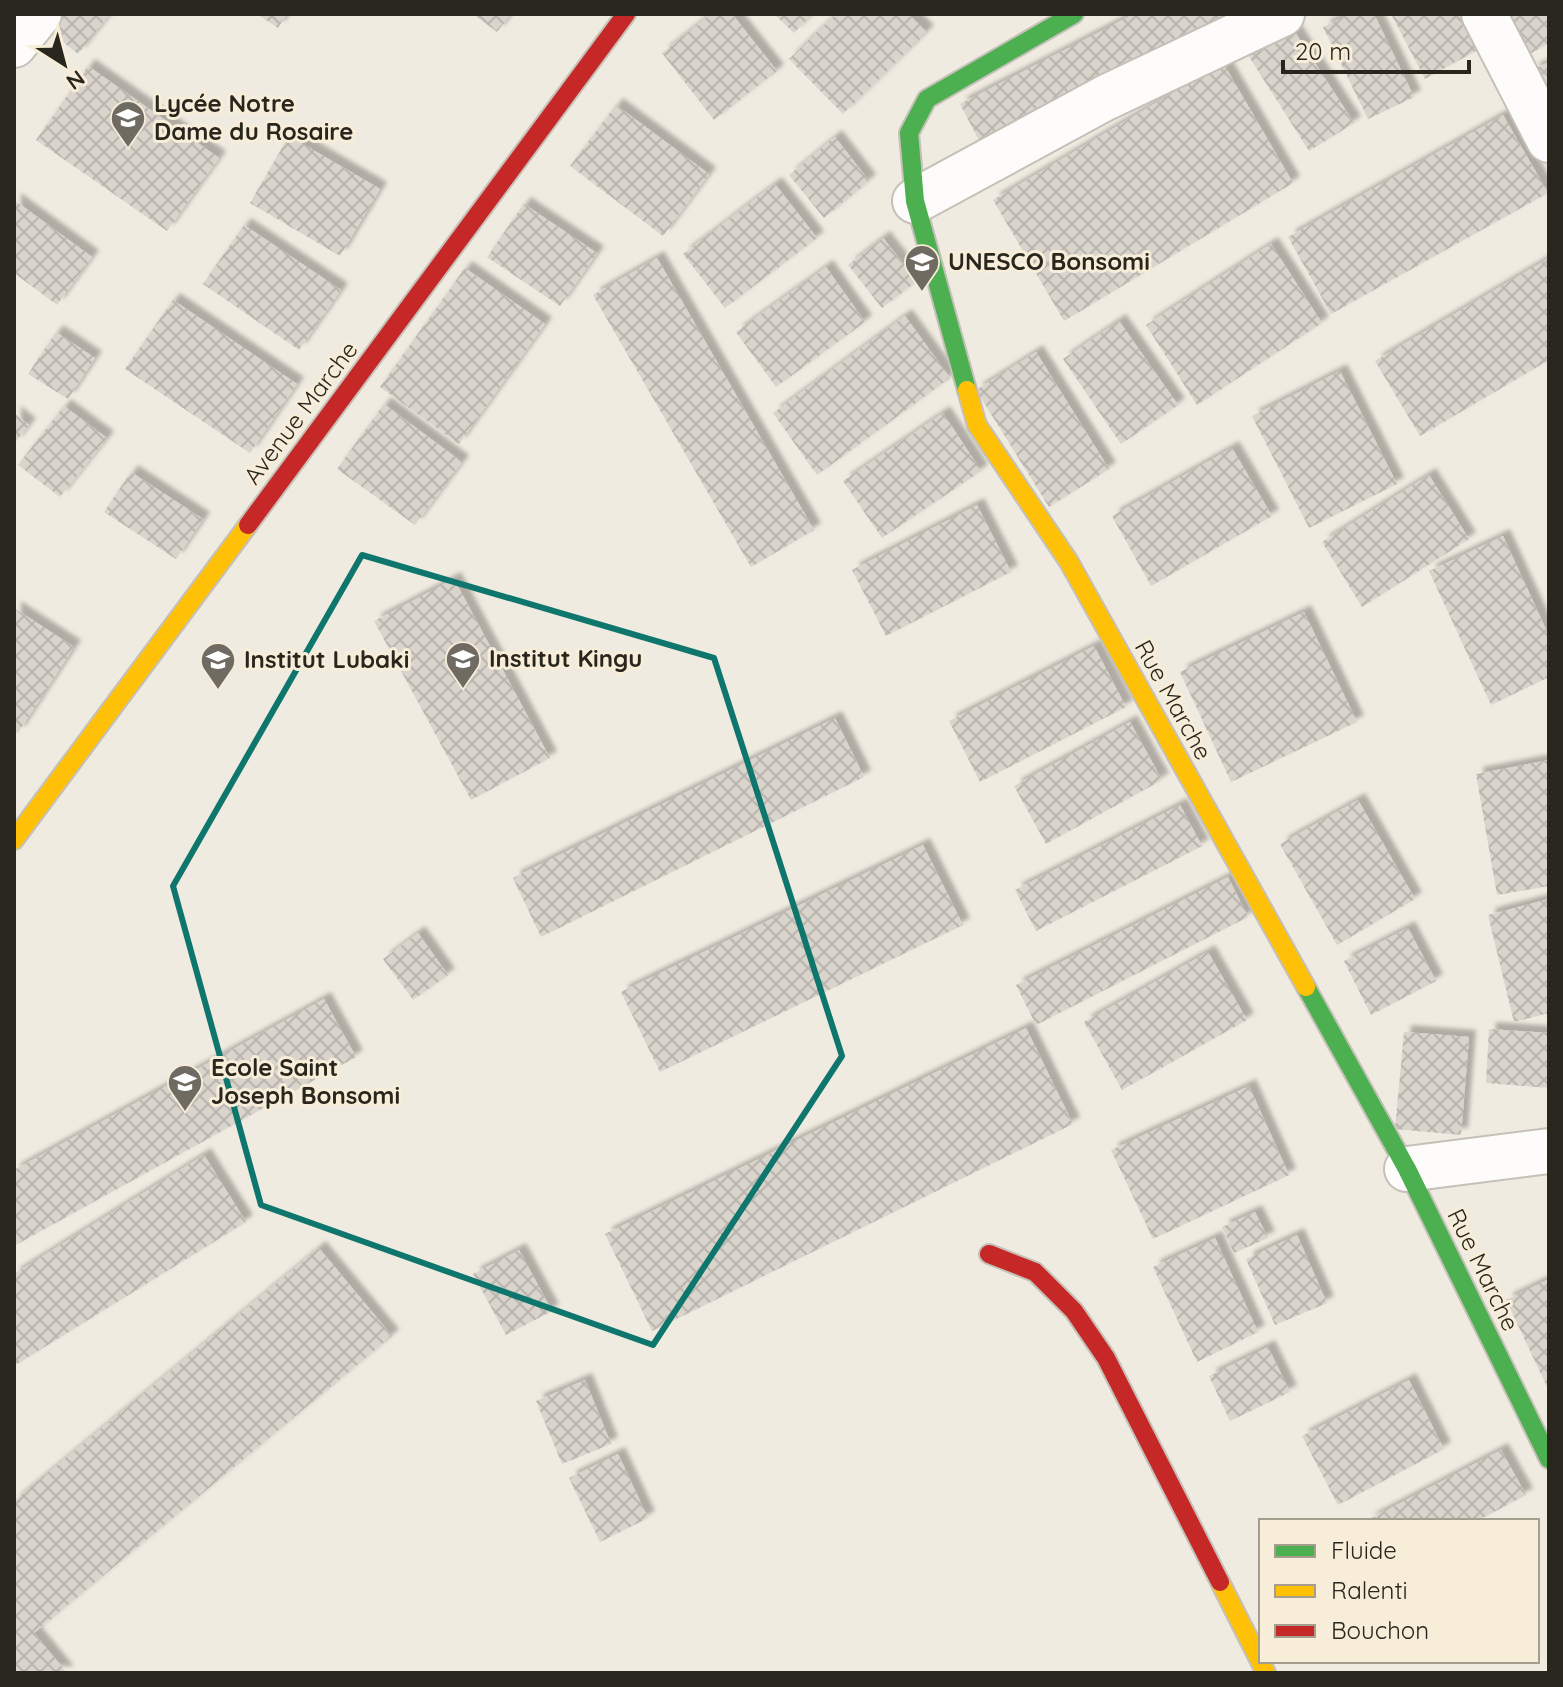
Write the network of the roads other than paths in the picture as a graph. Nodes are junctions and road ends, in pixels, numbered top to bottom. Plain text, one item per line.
1 (39, 14) edge
2 (626, 14) edge
3 (1074, 14) edge
4 (1282, 14) edge
5 (1484, 14) edge
6 (14, 45) edge
7 (1549, 140) edge
8 (915, 201) junction
9 (14, 840) edge
10 (1549, 1151) edge
11 (1407, 1169) junction
12 (989, 1254) dead end
13 (1549, 1459) edge
14 (1259, 1659) edge

1 - 6 street
2 - 9 street, Avenue Marche
3 - 8 street, Rue Marche
4 - 8 street
5 - 7 street
8 - 11 street, Rue Marche
10 - 11 street
11 - 13 street, Rue Marche
12 - 14 street

